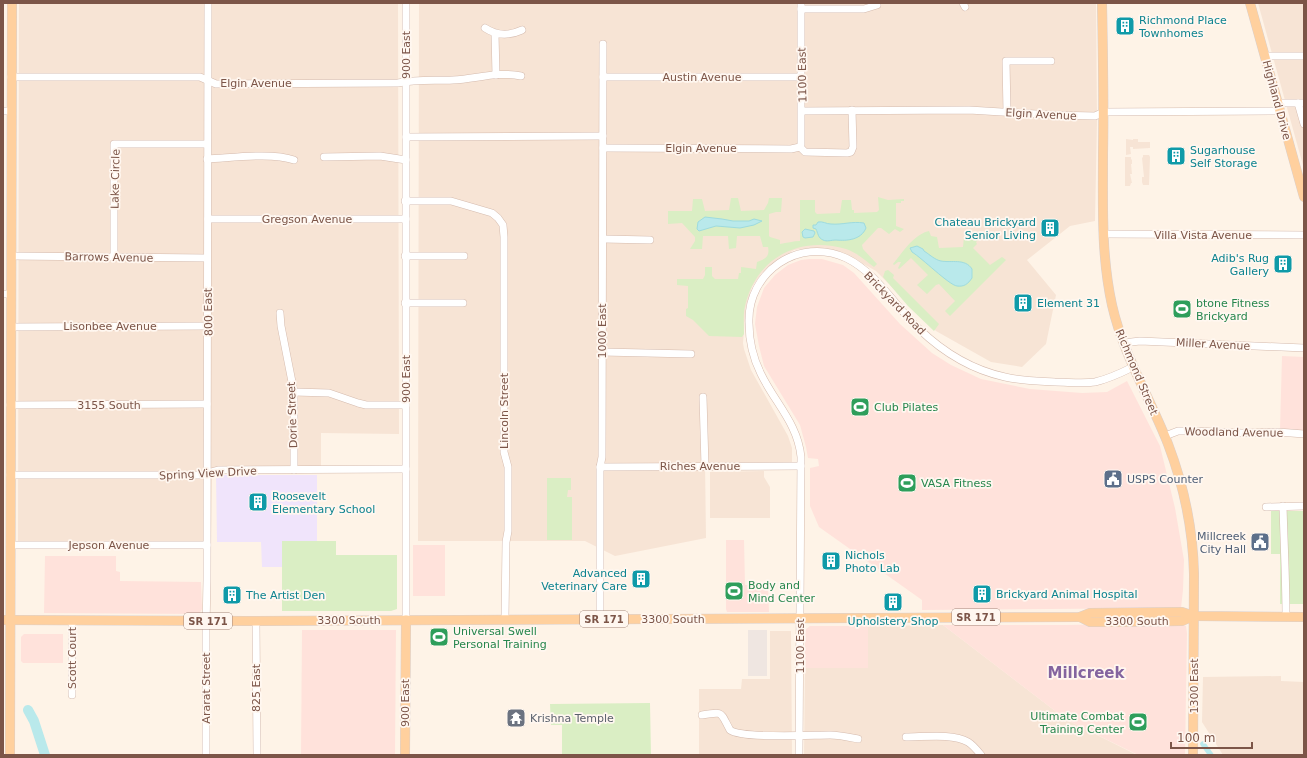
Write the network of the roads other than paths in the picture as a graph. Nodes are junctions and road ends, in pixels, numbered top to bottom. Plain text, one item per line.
1 (12, 3) edge
2 (208, 3) edge
3 (406, 3) edge
4 (1102, 3) edge
5 (1250, 3) edge
6 (877, 4) edge
7 (801, 6) edge
8 (485, 28) dead end
9 (522, 30) dead end
10 (496, 34) junction
11 (603, 44) dead end
12 (1265, 56) junction
13 (1304, 56) edge
14 (1051, 61) dead end
15 (496, 75) junction
16 (520, 76) dead end
17 (11, 77) junction
18 (802, 77) junction
19 (603, 78) junction
20 (208, 80) junction
21 (406, 81) junction
22 (1301, 103) edge
23 (1279, 107) junction
24 (852, 110) junction
25 (7, 111) edge
26 (802, 111) junction
27 (1007, 112) junction
28 (1104, 112) junction
29 (1304, 124) edge
30 (602, 136) junction
31 (406, 137) junction
32 (207, 144) junction
33 (800, 147) junction
34 (602, 148) junction
35 (324, 157) dead end
36 (207, 159) junction
37 (294, 160) dead end
38 (406, 160) junction
39 (1304, 197) edge
40 (405, 201) junction
41 (208, 219) junction
42 (406, 219) junction
43 (1103, 234) junction
44 (1304, 235) edge
45 (603, 239) junction
46 (650, 240) dead end
47 (11, 256) junction
48 (405, 256) junction
49 (464, 256) dead end
50 (114, 257) junction
51 (207, 258) junction
52 (7, 294) edge
53 (406, 303) junction
54 (463, 303) dead end
55 (280, 313) dead end
56 (208, 326) junction
57 (11, 327) junction
58 (1123, 343) junction
59 (1304, 348) edge
60 (602, 352) junction
61 (691, 354) dead end
62 (1133, 367) junction
63 (294, 392) junction
64 (704, 397) dead end
65 (207, 404) junction
66 (10, 405) junction
67 (406, 405) junction
68 (1304, 434) edge
69 (1165, 436) junction
70 (705, 466) junction
71 (800, 466) junction
72 (600, 467) junction
73 (406, 469) junction
74 (294, 470) junction
75 (208, 473) junction
76 (10, 475) junction
77 (1283, 506) junction
78 (1304, 506) edge
79 (1266, 507) dead end
80 (10, 545) junction
81 (208, 546) junction
82 (1194, 616) junction
83 (1286, 617) junction
84 (1304, 617) edge
85 (800, 618) junction
86 (600, 619) junction
87 (6, 620) edge
88 (72, 620) junction
89 (406, 620) junction
90 (505, 620) junction
91 (207, 621) junction
92 (256, 621) junction
93 (72, 695) dead end
94 (702, 715) dead end
95 (799, 736) junction
96 (906, 737) dead end
97 (858, 739) dead end
98 (10, 755) edge
99 (206, 755) edge
100 (256, 755) edge
101 (405, 755) edge
102 (799, 755) edge
103 (981, 755) edge
104 (1193, 755) edge

1 - 17 main road
2 - 20 street, 800 East
3 - 21 street, 900 East
4 - 28 main road, Richmond Street
5 - 12 main road, Highland Drive
6 - 7 street
7 - 18 street, 1100 East
8 - 10 street
9 - 10 street
10 - 15 street
11 - 19 street, 1000 East
12 - 13 street
12 - 23 main road, Highland Drive
14 - 27 street
15 - 16 street
15 - 21 street
17 - 20 street, Elgin Avenue
17 - 25 main road
18 - 19 street, Austin Avenue
18 - 26 street, 1100 East
19 - 30 street, 1000 East
20 - 21 street, Elgin Avenue
20 - 32 street, 800 East
21 - 31 street, 900 East
22 - 23 street, Elgin Avenue
22 - 29 street
23 - 28 street, Elgin Avenue
23 - 39 main road, Highland Drive
24 - 26 street, Elgin Avenue
24 - 27 street, Elgin Avenue
24 - 33 street
25 - 47 main road
26 - 33 street, 1100 East
27 - 28 street, Elgin Avenue
28 - 43 main road, Richmond Street
30 - 31 street
30 - 34 street, 1000 East
31 - 38 street, 900 East
32 - 36 street, 800 East
32 - 50 street, Lake Circle
33 - 34 street, Elgin Avenue
34 - 45 street, 1000 East
35 - 38 street
36 - 37 street
36 - 41 street, 800 East
38 - 40 street, 900 East
40 - 42 street, 900 East
40 - 90 street, Lincoln Street
41 - 42 street, Gregson Avenue
41 - 51 street, 800 East
42 - 48 street, 900 East
43 - 44 street, Villa Vista Avenue
43 - 58 main road, Richmond Street
45 - 46 street
45 - 60 street, 1000 East
47 - 50 street, Barrows Avenue
47 - 52 main road
48 - 49 street
48 - 53 street, 900 East
50 - 51 street, Barrows Avenue
51 - 56 street, 800 East
52 - 57 main road
53 - 54 street
53 - 67 street, 900 East
55 - 63 street, Dorie Street
56 - 57 street, Lisonbee Avenue
56 - 65 street, 800 East
57 - 66 main road
58 - 59 street, Miller Avenue
58 - 62 main road, Richmond Street
60 - 61 street
60 - 72 street, 1000 East
62 - 69 main road, Richmond Street
62 - 71 street, Brickyard Road
63 - 67 street
63 - 74 street, Dorie Street
64 - 70 street
65 - 66 street, 3155 South
65 - 75 street, 800 East
66 - 76 main road
67 - 73 street, 900 East
68 - 69 street, Woodland Avenue
69 - 82 main road, Richmond Street
70 - 71 street, Riches Avenue
70 - 72 street, Riches Avenue
71 - 85 street, 1100 East
72 - 86 street, 1000 East
73 - 74 street, Spring View Drive
73 - 89 street, 900 East
74 - 75 street, Spring View Drive
75 - 76 street, Spring View Drive
75 - 81 street, 800 East
76 - 80 main road
77 - 78 street
77 - 79 street
77 - 83 street
80 - 81 street, Jepson Avenue
80 - 87 main road
81 - 91 street, 800 East
82 - 83 main road, 3300 South / SR 171
82 - 85 main road, 3300 South / SR 171
82 - 104 main road, 1300 East
83 - 84 main road, 3300 South / SR 171
85 - 86 main road, 3300 South / SR 171
85 - 95 street, 1100 East
86 - 90 main road, 3300 South / SR 171
87 - 88 main road, 3300 South / SR 171
87 - 98 main road
88 - 91 main road, 3300 South / SR 171
88 - 93 street, Scott Court
89 - 90 main road, 3300 South / SR 171
89 - 92 main road, 3300 South / SR 171
89 - 101 main road, 900 East
91 - 92 main road, 3300 South / SR 171
91 - 99 street, Ararat Street
92 - 100 street, 825 East
94 - 95 street
95 - 97 street
95 - 102 street, 1100 East
96 - 103 street

